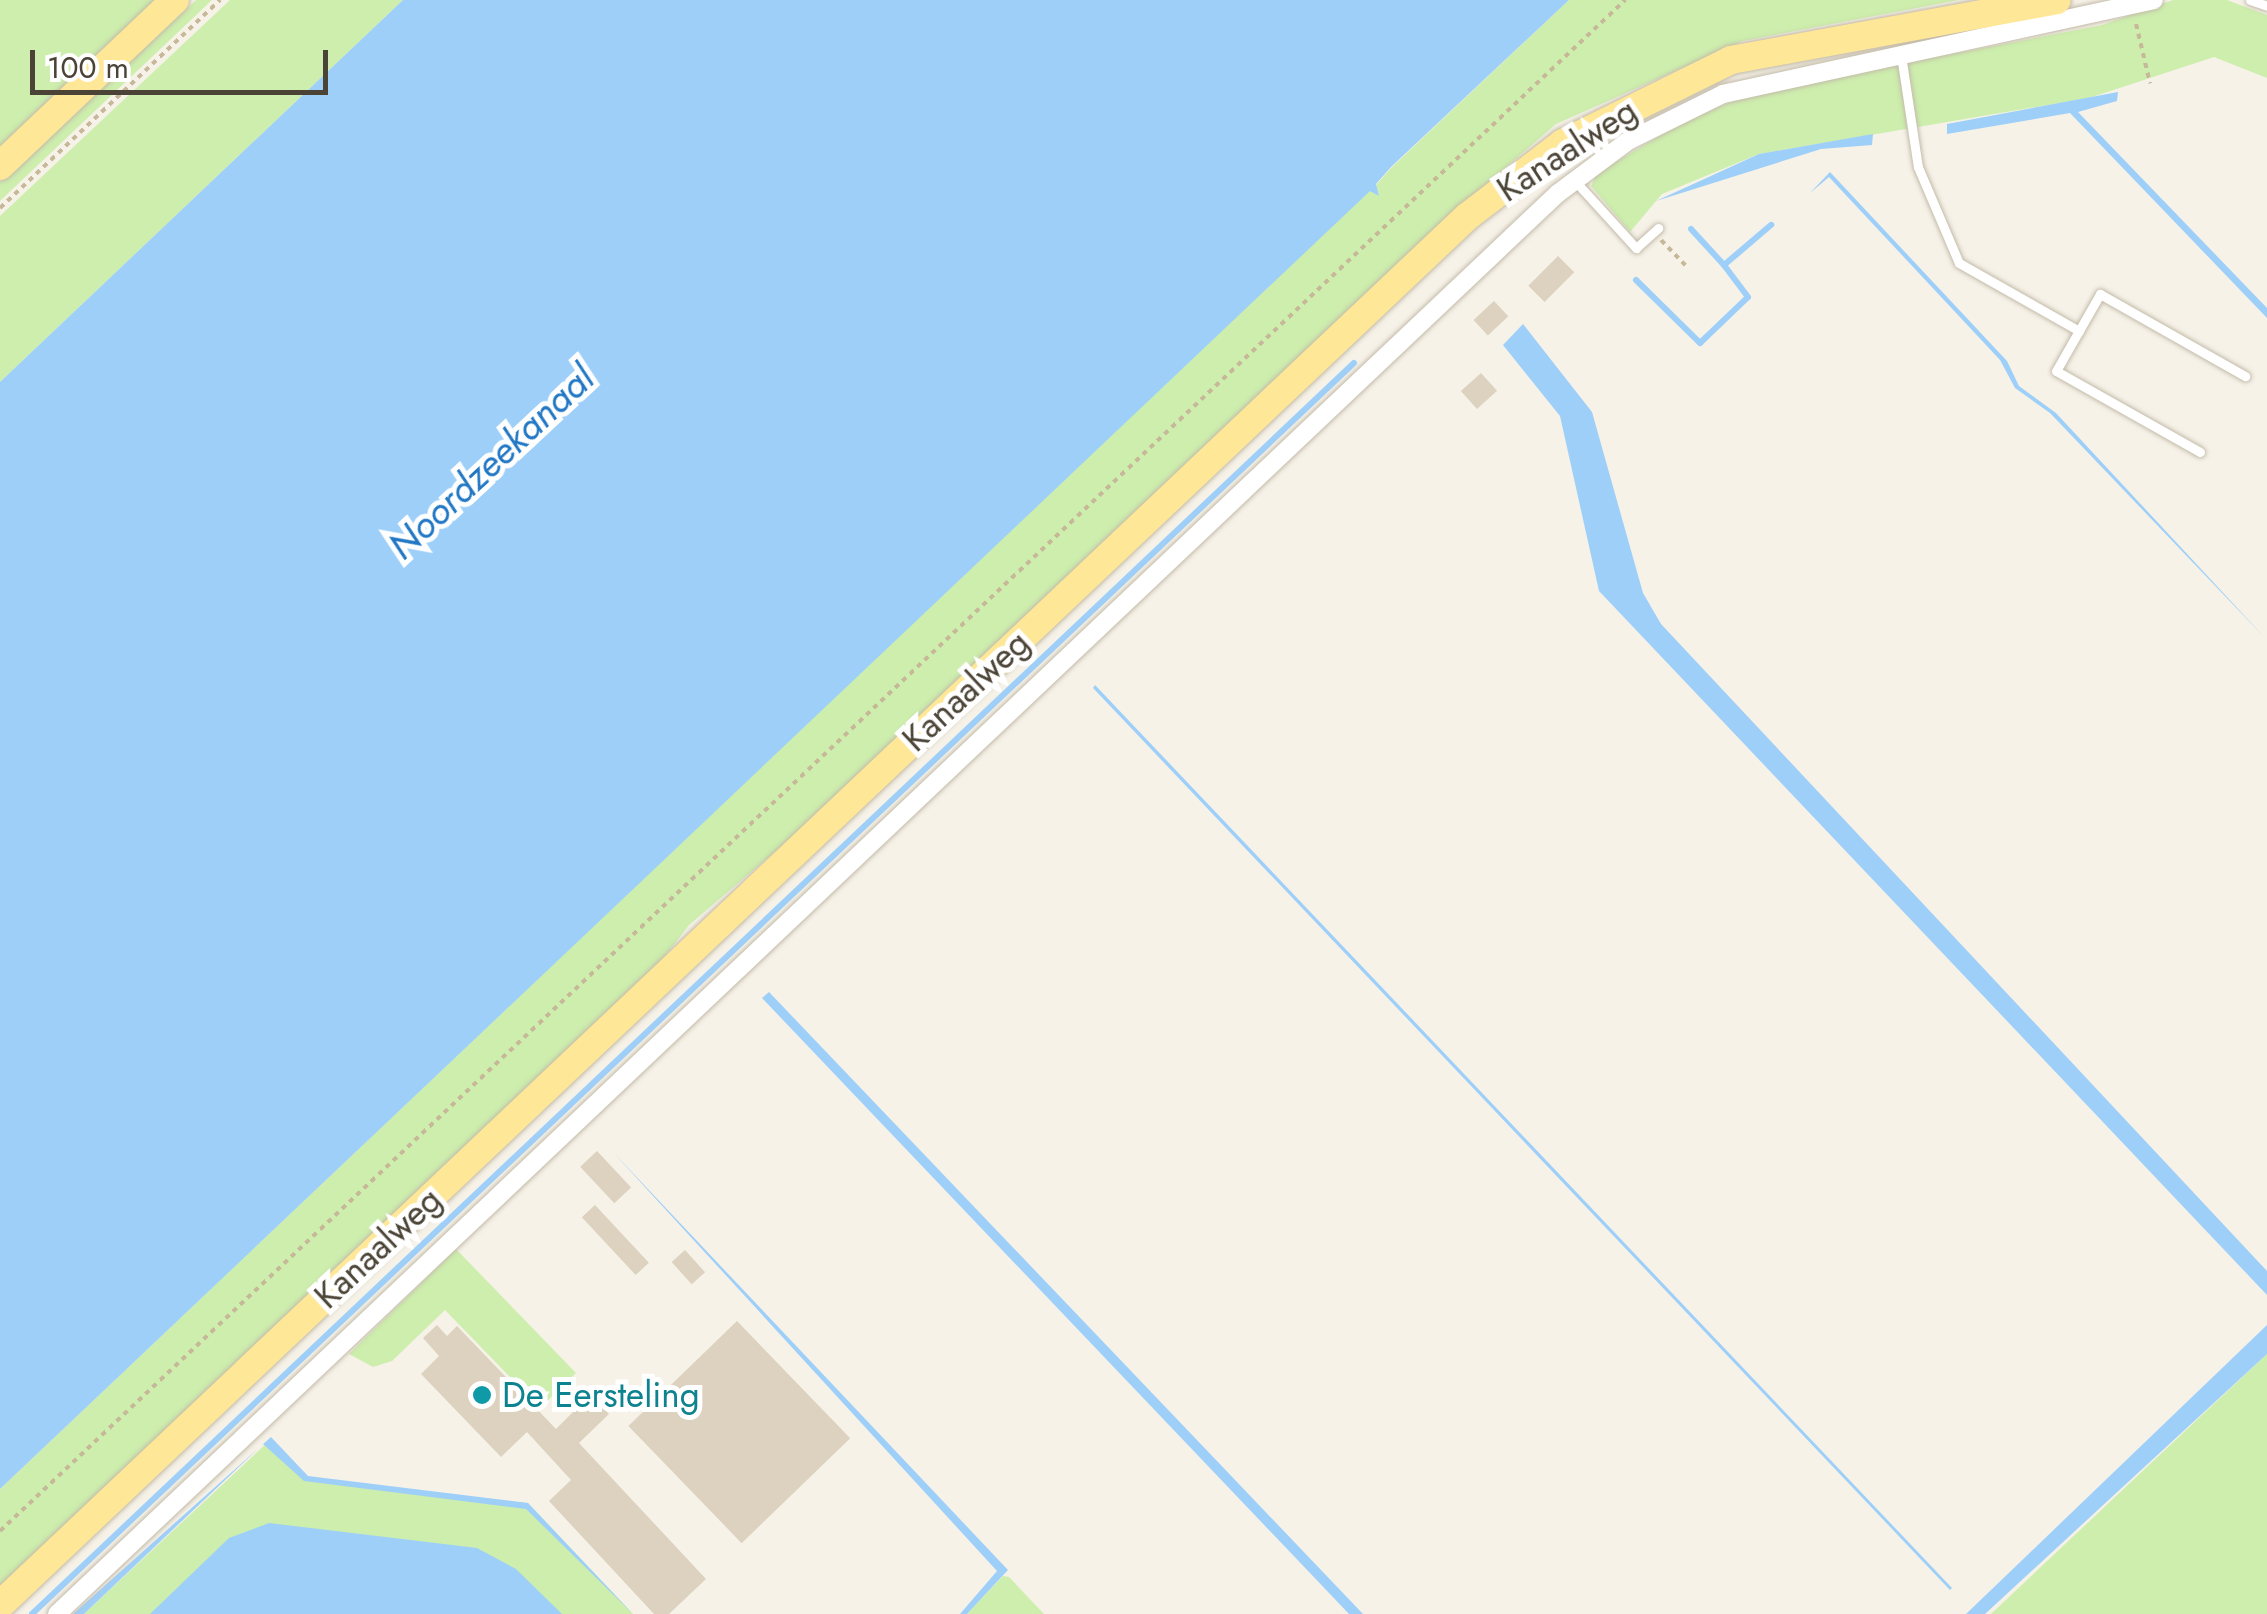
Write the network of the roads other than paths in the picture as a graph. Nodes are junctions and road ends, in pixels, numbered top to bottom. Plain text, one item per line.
1 (175, 0) edge
2 (2057, 0) edge
3 (2154, 0) edge
4 (2250, 0) edge
5 (2267, 6) edge
6 (1901, 54) junction
7 (0, 166) edge
8 (1575, 180) junction
9 (1656, 230) road end
10 (2079, 331) junction
11 (2245, 376) dead end
12 (2200, 452) dead end
13 (0, 1605) edge
14 (58, 1614) edge

1 - 7 main road
2 - 13 main road, Kanaalweg
3 - 6 street
4 - 5 lane
6 - 8 street
6 - 10 lane
8 - 9 lane
8 - 14 street
10 - 11 lane
10 - 12 lane

